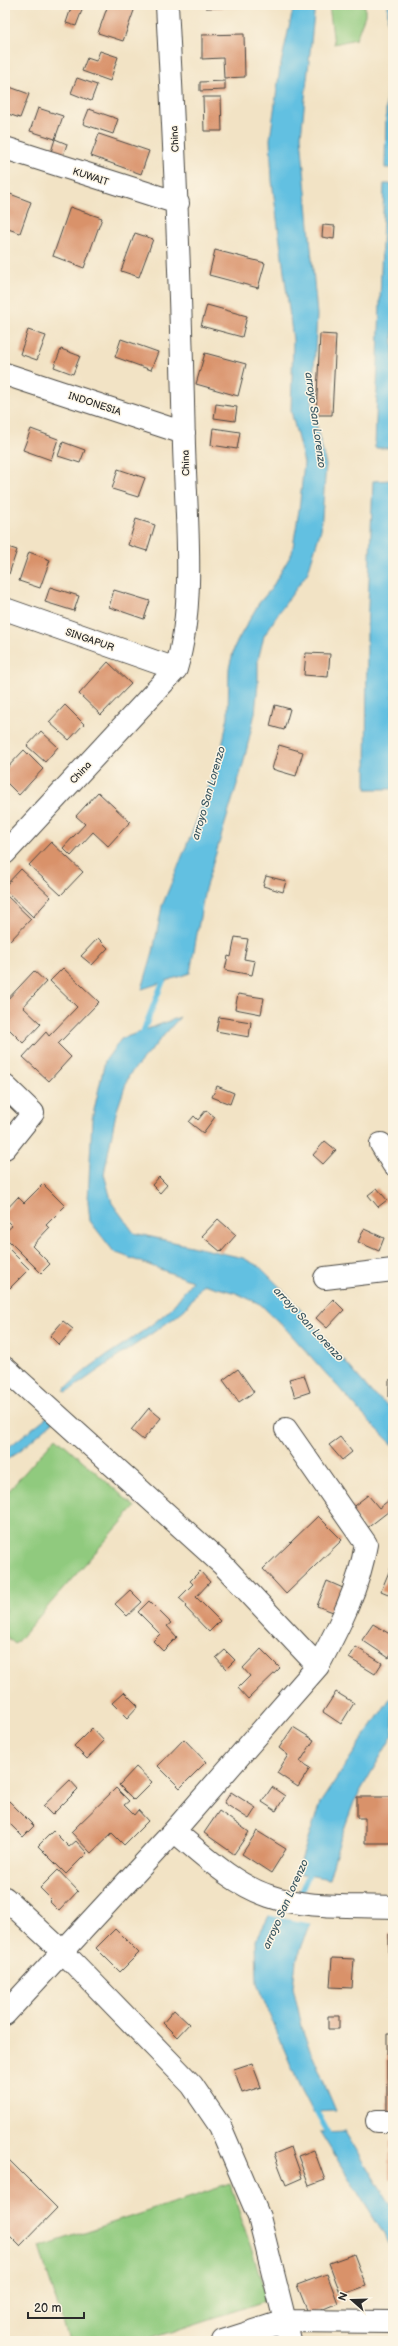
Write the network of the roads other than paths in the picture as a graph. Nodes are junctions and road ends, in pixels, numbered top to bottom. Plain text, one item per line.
1 (167, 5) edge
2 (5, 148) edge
3 (178, 203) junction
4 (5, 374) edge
5 (184, 433) junction
6 (5, 609) edge
7 (176, 669) junction
8 (8, 845) edge
9 (5, 1086) edge
10 (380, 1144) dead end
11 (5, 1148) edge
12 (393, 1164) edge
13 (393, 1270) edge
14 (325, 1278) dead end
15 (5, 1368) edge
16 (286, 1429) dead end
17 (318, 1666) junction
18 (174, 1831) junction
19 (5, 1898) edge
20 (393, 1906) edge
21 (63, 1952) junction
22 (5, 2014) edge
23 (393, 2322) edge
24 (287, 2331) edge
25 (222, 2341) edge

1 - 3 street, China
2 - 3 street, KUWAIT
3 - 5 street, China
4 - 5 street, INDONESIA
5 - 7 street, China
6 - 7 street, SINGAPUR
7 - 8 street, China
9 - 11 street
10 - 12 street
13 - 14 street
15 - 17 street
16 - 17 street
17 - 18 street
18 - 20 street
18 - 21 street
19 - 21 street
21 - 22 street
21 - 24 street
23 - 24 street
24 - 25 street

